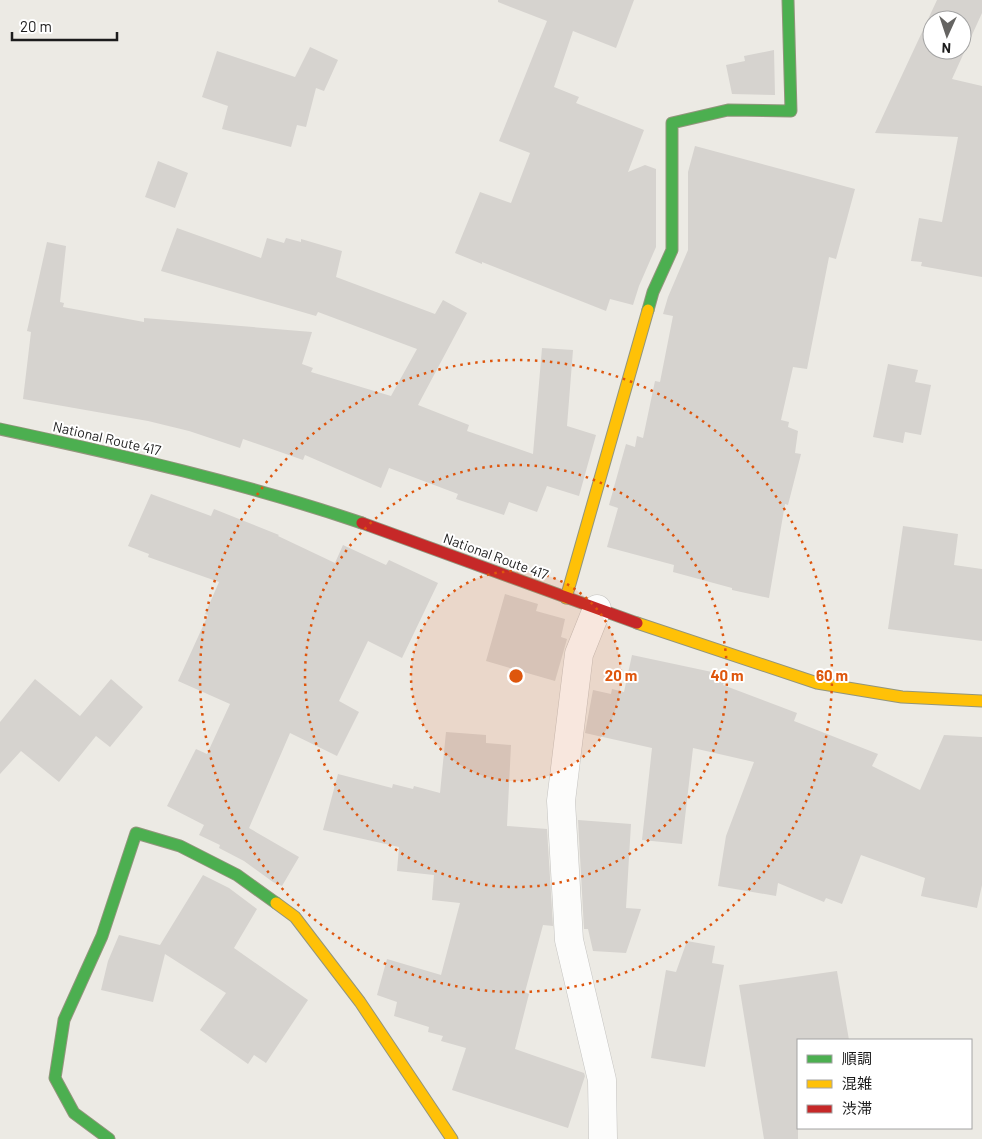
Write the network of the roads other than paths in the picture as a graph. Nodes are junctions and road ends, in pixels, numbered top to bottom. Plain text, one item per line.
1 (788, 0) edge
2 (0, 429) edge
3 (566, 598) junction
4 (597, 609) junction
5 (982, 701) edge
6 (109, 1139) edge
7 (452, 1139) edge
8 (603, 1139) edge

1 - 3 main road
2 - 3 main road, National Route 417
3 - 4 main road, National Route 417
4 - 5 main road, National Route 417
4 - 8 street
6 - 7 main road

